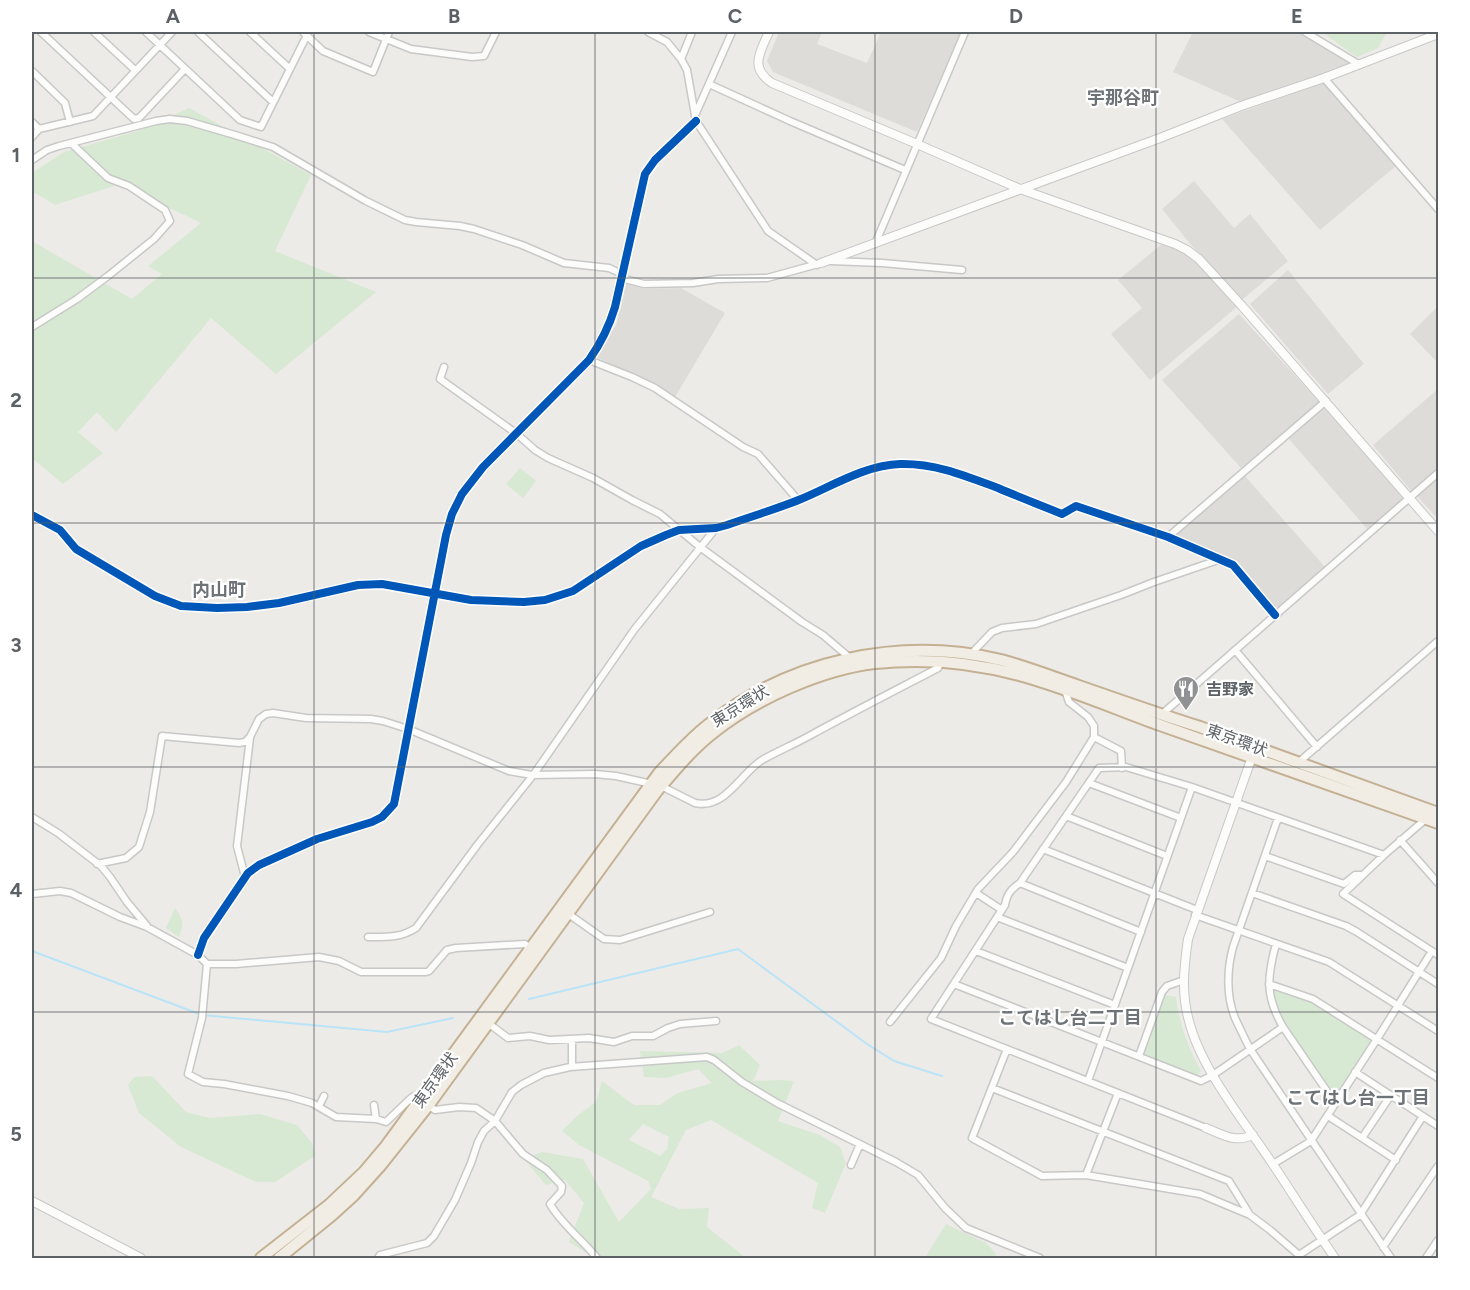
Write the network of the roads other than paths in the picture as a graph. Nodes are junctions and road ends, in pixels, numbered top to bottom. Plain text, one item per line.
1 (41, 32) edge
2 (94, 32) edge
3 (146, 32) edge
4 (172, 32) edge
5 (198, 32) edge
6 (250, 32) edge
7 (369, 32) edge
8 (496, 32) edge
9 (648, 32) edge
10 (692, 32) edge
11 (732, 32) edge
12 (769, 32) edge
13 (965, 32) edge
14 (1305, 32) edge
15 (305, 33) edge
16 (1438, 34) edge
17 (388, 35) edge
18 (160, 44) junction
19 (681, 59) junction
20 (1360, 65) junction
21 (185, 69) junction
22 (290, 69) junction
23 (135, 70) junction
24 (32, 71) edge
25 (1324, 78) junction
26 (709, 84) junction
27 (110, 97) junction
28 (273, 102) junction
29 (696, 118) junction
30 (32, 122) edge
31 (70, 122) junction
32 (39, 129) junction
33 (32, 137) edge
34 (71, 143) junction
35 (917, 144) junction
36 (32, 160) edge
37 (905, 170) junction
38 (1020, 189) junction
39 (1438, 209) edge
40 (875, 243) junction
41 (822, 263) junction
42 (962, 270) dead end
43 (622, 276) junction
44 (32, 327) edge
45 (589, 360) junction
46 (444, 367) dead end
47 (1326, 401) junction
48 (517, 434) junction
49 (1438, 472) edge
50 (1410, 498) junction
51 (798, 500) junction
52 (32, 515) edge
53 (716, 528) junction
54 (680, 530) junction
55 (1438, 531) edge
56 (1168, 537) junction
57 (700, 547) junction
58 (1221, 559) junction
59 (435, 594) junction
60 (1275, 615) junction
61 (1438, 641) edge
62 (1235, 650) junction
63 (969, 655) junction
64 (850, 658) junction
65 (941, 661) junction
66 (1065, 690) junction
67 (1157, 719) junction
68 (408, 729) junction
69 (250, 737) junction
70 (1094, 737) junction
71 (1255, 747) junction
72 (1317, 747) junction
73 (1251, 758) junction
74 (1299, 762) junction
75 (1122, 768) junction
76 (532, 776) junction
77 (1089, 783) junction
78 (656, 784) junction
79 (1192, 787) junction
80 (1235, 803) junction
81 (1434, 813) edge
82 (1066, 816) junction
83 (32, 817) edge
84 (1181, 818) junction
85 (1278, 818) junction
86 (1438, 823) edge
87 (1400, 840) junction
88 (1043, 849) junction
89 (1384, 855) junction
90 (1167, 856) junction
91 (1265, 856) junction
92 (97, 864) junction
93 (1363, 875) junction
94 (245, 877) junction
95 (1020, 883) junction
96 (1438, 883) edge
97 (976, 893) junction
98 (1154, 893) junction
99 (1252, 893) junction
100 (32, 894) edge
101 (1002, 910) junction
102 (710, 912) dead end
103 (1196, 913) junction
104 (567, 914) junction
105 (998, 916) junction
106 (147, 927) junction
107 (1239, 930) junction
108 (1141, 932) junction
109 (368, 937) dead end
110 (1276, 944) junction
111 (535, 950) junction
112 (976, 951) junction
113 (1432, 951) junction
114 (198, 955) junction
115 (1438, 955) edge
116 (207, 964) junction
117 (1128, 968) junction
118 (1419, 972) junction
119 (1184, 980) junction
120 (954, 984) junction
121 (1269, 984) junction
122 (1438, 984) edge
123 (1115, 1005) junction
124 (1398, 1005) junction
125 (716, 1021) dead end
126 (890, 1022) dead end
127 (488, 1023) junction
128 (1283, 1027) junction
129 (1438, 1031) edge
130 (1377, 1039) junction
131 (572, 1040) junction
132 (1102, 1042) junction
133 (1007, 1049) junction
134 (1250, 1049) junction
135 (1139, 1056) junction
136 (572, 1066) junction
137 (1355, 1072) junction
138 (1213, 1075) junction
139 (1438, 1078) edge
140 (1088, 1081) junction
141 (992, 1088) junction
142 (1118, 1093) junction
143 (1391, 1095) junction
144 (324, 1096) dead end
145 (424, 1103) junction
146 (1335, 1103) junction
147 (374, 1104) dead end
148 (319, 1106) junction
149 (1328, 1116) junction
150 (1423, 1116) junction
151 (376, 1119) junction
152 (495, 1120) junction
153 (1438, 1126) edge
154 (1206, 1128) joint
155 (1103, 1131) junction
156 (1253, 1135) junction
157 (1362, 1138) junction
158 (1311, 1141) junction
159 (860, 1144) junction
160 (1396, 1160) junction
161 (1273, 1164) junction
162 (851, 1165) dead end
163 (1438, 1166) edge
164 (1086, 1175) junction
165 (32, 1202) edge
166 (1250, 1215) junction
167 (1360, 1215) junction
168 (1322, 1240) junction
169 (1438, 1240) edge
170 (1383, 1247) junction
171 (141, 1258) edge
172 (261, 1258) edge
173 (279, 1258) edge
174 (378, 1258) edge
175 (597, 1258) edge
176 (1040, 1258) edge
177 (1335, 1258) edge
178 (1390, 1258) edge
179 (1426, 1258) edge

1 - 27 street
2 - 23 street
3 - 18 street
4 - 18 street
5 - 28 street
6 - 22 street
7 - 17 street
8 - 17 street
9 - 19 street
10 - 19 street
11 - 26 street
12 - 35 street
13 - 35 street
14 - 20 street
15 - 17 street
15 - 22 street
16 - 20 street
18 - 21 street
18 - 23 street
19 - 29 street
20 - 25 street
21 - 27 street
21 - 28 street
22 - 28 street
23 - 27 street
24 - 31 street
25 - 38 street
25 - 39 street
26 - 29 street
26 - 37 street
27 - 31 street
29 - 41 street
29 - 43 street
30 - 32 street
31 - 32 street
32 - 33 street
34 - 36 street
34 - 43 street
34 - 44 street
35 - 37 street
35 - 38 street
37 - 40 street
38 - 40 street
38 - 47 street
40 - 41 street
41 - 42 street
41 - 43 street
43 - 45 street
45 - 48 street
45 - 51 street
46 - 48 street
47 - 50 street
47 - 56 street
48 - 54 street
48 - 59 street
49 - 50 street
50 - 55 street
50 - 60 street
51 - 53 street
51 - 56 street
52 - 59 street
53 - 54 street
53 - 57 street
54 - 57 street
54 - 59 street
56 - 58 street
57 - 64 street
57 - 76 street
58 - 60 street
58 - 63 street
59 - 68 street
60 - 62 street
61 - 72 street
62 - 67 street
62 - 72 street
63 - 64 highway, 東京環状
63 - 67 highway, 東京環状
64 - 78 highway, 東京環状
65 - 66 highway, 東京環状
65 - 78 highway, 東京環状
65 - 78 street
66 - 67 highway, 東京環状
66 - 70 street
67 - 71 highway, 東京環状
67 - 73 highway, 東京環状
68 - 69 street
68 - 76 street
68 - 94 street
69 - 92 street
69 - 94 street
70 - 75 street
70 - 97 street
71 - 73 street
71 - 74 highway, 東京環状
72 - 74 street
73 - 80 street
73 - 81 highway, 東京環状
74 - 81 highway, 東京環状
75 - 77 street
75 - 79 street
76 - 78 street
76 - 109 street
77 - 82 street
77 - 84 street
78 - 104 highway, 東京環状
78 - 111 highway, 東京環状
79 - 80 street
79 - 84 street
80 - 85 street
80 - 103 street
81 - 86 highway, 東京環状
81 - 87 street
82 - 88 street
82 - 90 street
83 - 92 street
84 - 90 street
85 - 89 street
85 - 91 street
87 - 89 street
87 - 96 street
88 - 95 street
88 - 98 street
89 - 93 street
90 - 98 street
91 - 93 street
91 - 99 street
92 - 106 street
93 - 113 street
94 - 114 street
95 - 101 street
95 - 108 street
97 - 101 street
97 - 126 street
98 - 103 street
98 - 108 street
99 - 107 street
99 - 118 street
100 - 106 street
101 - 105 street
102 - 104 street
103 - 107 street
103 - 119 street
104 - 111 highway, 東京環状
105 - 112 street
105 - 117 street
106 - 114 street
107 - 110 street
107 - 134 street
108 - 117 street
110 - 121 street
110 - 124 street
111 - 116 street
111 - 127 highway, 東京環状
111 - 145 highway, 東京環状
112 - 120 street
112 - 123 street
113 - 115 street
113 - 118 street
114 - 116 street
116 - 148 street
117 - 123 street
118 - 122 street
118 - 124 street
119 - 135 street
119 - 138 street
120 - 132 street
120 - 133 street
121 - 128 street
121 - 130 street
123 - 132 street
124 - 129 street
124 - 130 street
125 - 131 street
127 - 131 street
127 - 145 highway, 東京環状
128 - 134 street
128 - 146 street
130 - 137 street
130 - 139 street
131 - 136 street
132 - 135 street
132 - 140 street
133 - 140 street
133 - 141 street
134 - 138 street
134 - 158 street
135 - 138 street
136 - 152 street
136 - 159 street
137 - 143 street
137 - 146 street
138 - 156 street
140 - 142 street
141 - 155 street
141 - 164 street
142 - 154 street
142 - 155 street
143 - 150 street
143 - 157 street
144 - 148 street
145 - 151 street
145 - 152 street
145 - 172 highway, 東京環状
145 - 173 highway, 東京環状
146 - 149 street
147 - 151 street
148 - 151 street
149 - 157 street
149 - 158 street
150 - 153 street
150 - 160 street
152 - 174 street
152 - 175 street
154 - 156 street
155 - 164 street
155 - 166 street
156 - 161 street
157 - 160 street
158 - 161 street
158 - 167 street
159 - 162 street
159 - 176 street
160 - 167 street
161 - 168 street
163 - 170 street
164 - 166 street
165 - 171 street
166 - 168 street
167 - 168 street
167 - 170 street
168 - 177 street
169 - 179 street
170 - 178 street

